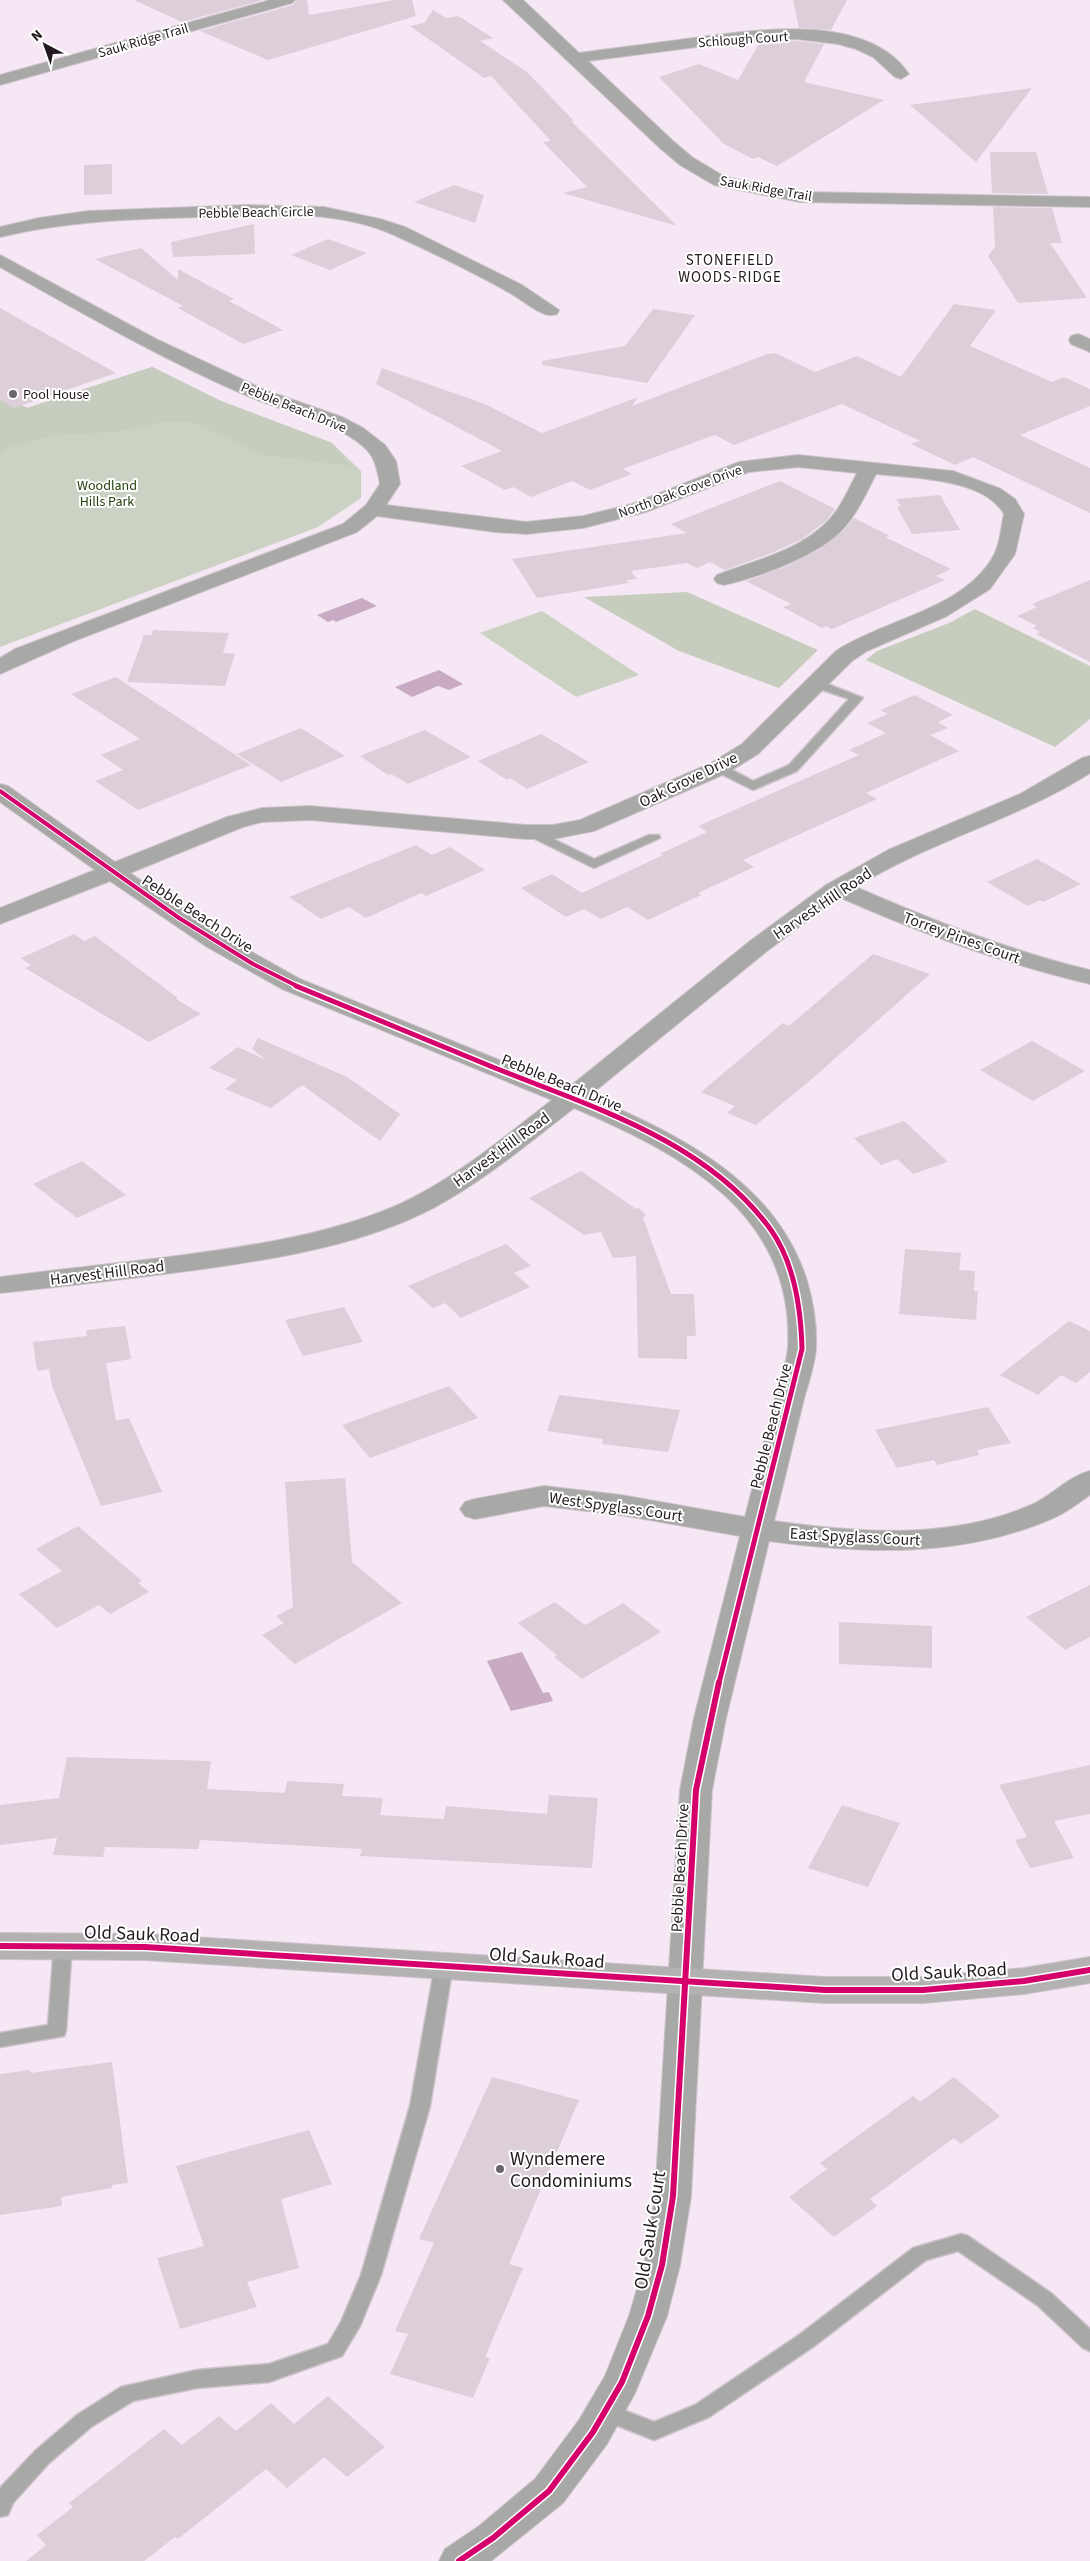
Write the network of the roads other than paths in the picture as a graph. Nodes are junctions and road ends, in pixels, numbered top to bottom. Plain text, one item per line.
1 (287, 0) edge
2 (511, 0) edge
3 (574, 58) junction
4 (901, 74) dead end
5 (0, 80) edge
6 (1090, 202) edge
7 (0, 232) edge
8 (0, 260) edge
9 (550, 310) dead end
10 (869, 468) junction
11 (373, 509) junction
12 (724, 579) dead end
13 (0, 667) edge
14 (815, 683) junction
15 (1090, 763) edge
16 (719, 768) junction
17 (0, 791) edge
18 (531, 832) junction
19 (654, 838) dead end
20 (115, 872) junction
21 (838, 888) junction
22 (0, 917) edge
23 (1090, 977) edge
24 (570, 1099) junction
25 (0, 1285) edge
26 (1090, 1481) edge
27 (475, 1509) dead end
28 (757, 1529) junction
29 (63, 1945) junction
30 (0, 1946) edge
31 (444, 1965) junction
32 (1090, 1970) edge
33 (686, 1982) junction
34 (0, 2040) edge
35 (1090, 2342) edge
36 (605, 2412) junction
37 (0, 2508) edge
38 (459, 2561) edge

1 - 5 street, Sauk Ridge Trail
2 - 3 street, Sauk Ridge Trail
3 - 4 street, Schlough Court
3 - 6 street, Sauk Ridge Trail
7 - 9 street, Pebble Beach Circle
8 - 11 street, Pebble Beach Drive
10 - 11 street, North Oak Grove Drive
10 - 12 street
10 - 14 street, Oak Grove Drive
11 - 13 street, Pebble Beach Drive
14 - 16 street, Oak Grove Drive
14 - 16 lane
15 - 21 street, Harvest Hill Road
16 - 18 street, Oak Grove Drive
17 - 20 street, Pebble Beach Drive
18 - 19 lane
18 - 20 street, Oak Grove Drive
20 - 22 street, Oak Grove Drive
20 - 24 street, Pebble Beach Drive
21 - 23 street, Torrey Pines Court
21 - 24 street, Harvest Hill Road
24 - 25 street, Harvest Hill Road
24 - 28 street, Pebble Beach Drive
26 - 28 street, East Spyglass Court
27 - 28 street, West Spyglass Court
28 - 33 street, Pebble Beach Drive
29 - 30 street, Old Sauk Road
29 - 31 street, Old Sauk Road
29 - 34 lane
31 - 33 street, Old Sauk Road
31 - 37 lane
32 - 33 street, Old Sauk Road
33 - 36 street, Old Sauk Court
35 - 36 lane
36 - 38 street, Old Sauk Court

